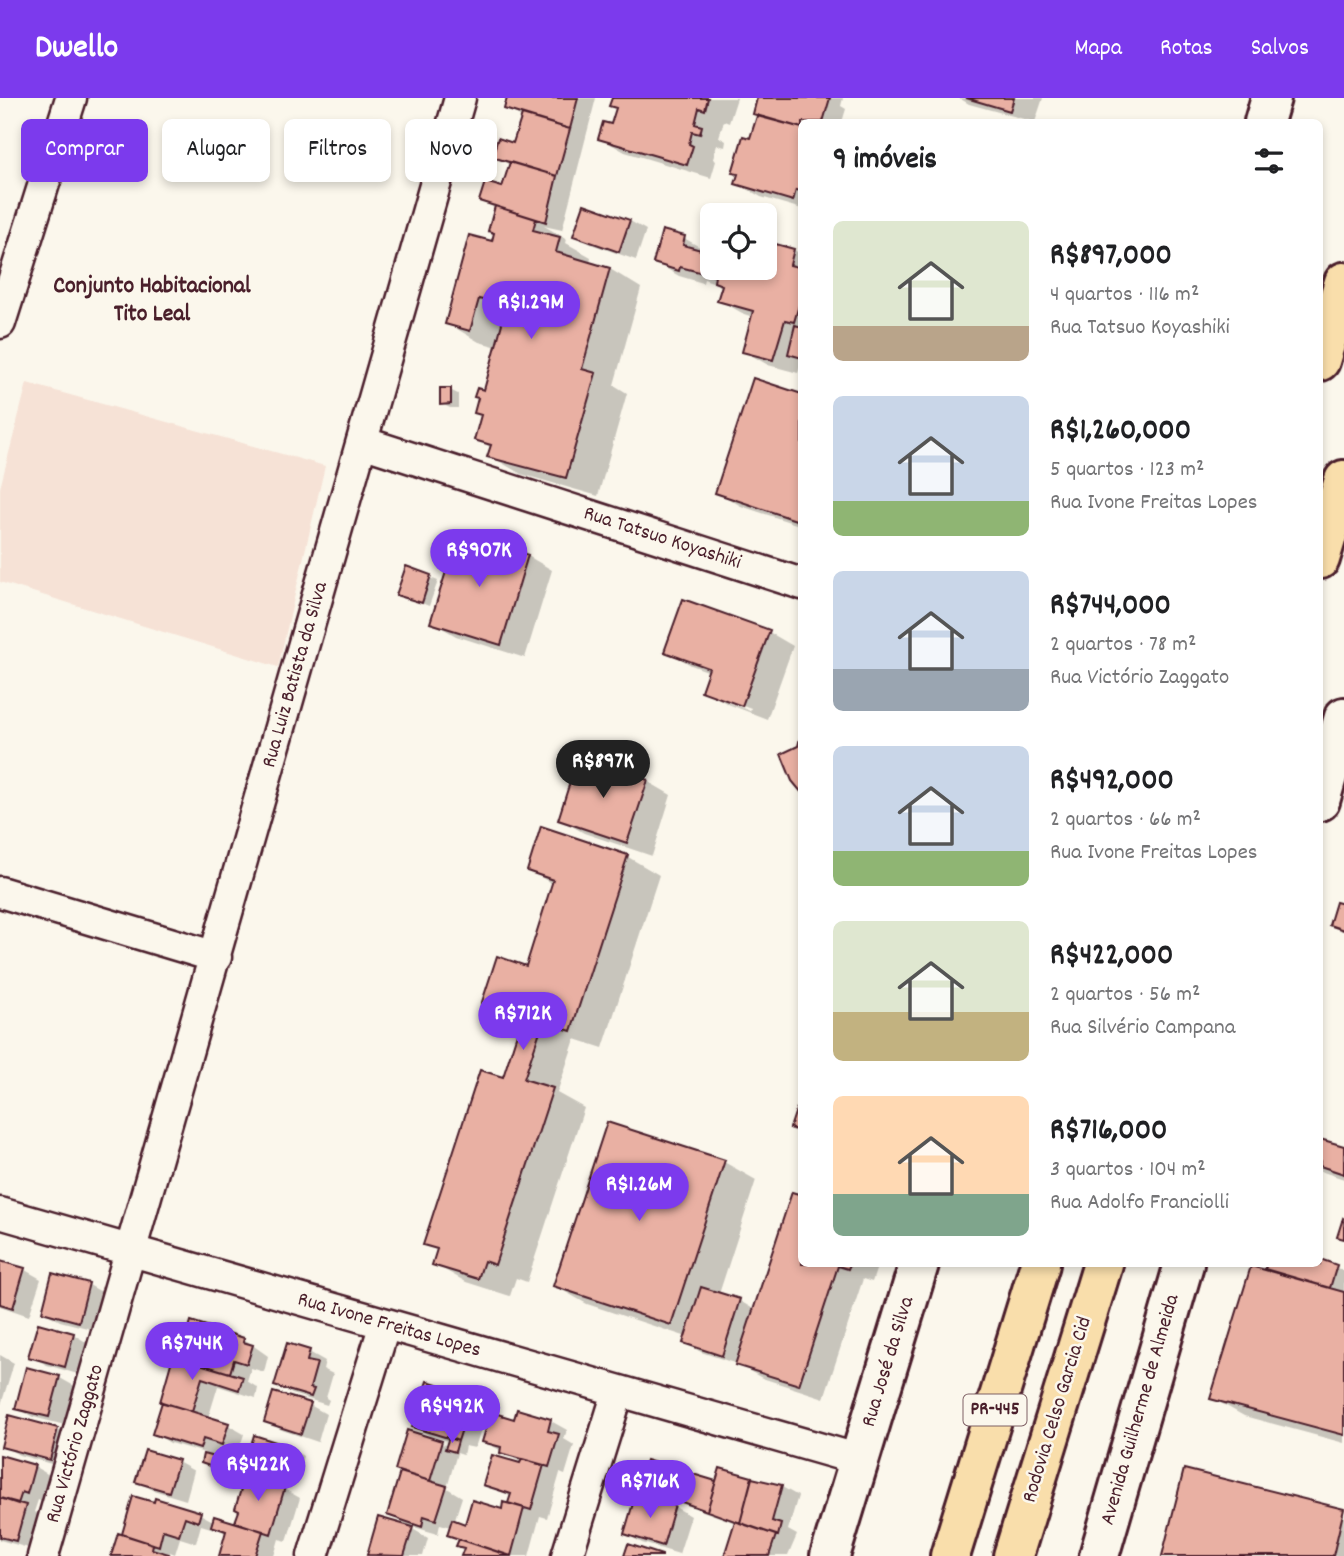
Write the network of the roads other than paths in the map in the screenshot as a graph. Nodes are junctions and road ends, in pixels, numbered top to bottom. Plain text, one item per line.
1 (71, 98) edge
2 (460, 98) edge
3 (1271, 98) edge
4 (1265, 119) edge
5 (10, 253) edge
6 (1344, 282) edge
7 (0, 323) edge
8 (1323, 351) edge
9 (362, 442) junction
10 (1344, 480) edge
11 (1323, 549) edge
12 (798, 583) edge
13 (1344, 717) edge
14 (1323, 790) edge
15 (0, 892) edge
16 (216, 957) junction
17 (0, 1213) edge
18 (132, 1252) junction
19 (918, 1267) edge
20 (1039, 1267) edge
21 (1102, 1267) edge
22 (1183, 1267) edge
23 (385, 1324) junction
24 (618, 1391) junction
25 (860, 1460) junction
26 (43, 1556) edge
27 (313, 1556) edge
28 (567, 1556) edge
29 (830, 1556) edge
30 (950, 1556) edge
31 (1013, 1556) edge
32 (1099, 1556) edge

1 - 5 street
2 - 9 street, Rua Luiz Batista da Silva
3 - 4 street
5 - 7 street
6 - 8 highway
9 - 12 street, Rua Tatsuo Koyashiki
9 - 16 street, Rua Luiz Batista da Silva
10 - 11 highway
13 - 14 street
15 - 16 street
16 - 18 street, Rua Luiz Batista da Silva
17 - 18 street, Rua Ivone Freitas Lopes
18 - 23 street, Rua Ivone Freitas Lopes
18 - 26 street, Rua Victório Zaggato
19 - 25 street, Rua José da Silva
20 - 30 highway, PR-445
21 - 31 highway, Rodovia Celso Garcia Cid / PR-445
22 - 32 street, Avenida Guilherme de Almeida
23 - 24 street, Rua Ivone Freitas Lopes
23 - 27 street
24 - 25 street, Rua Ivone Freitas Lopes
24 - 28 street
25 - 29 street, Rua José da Silva

